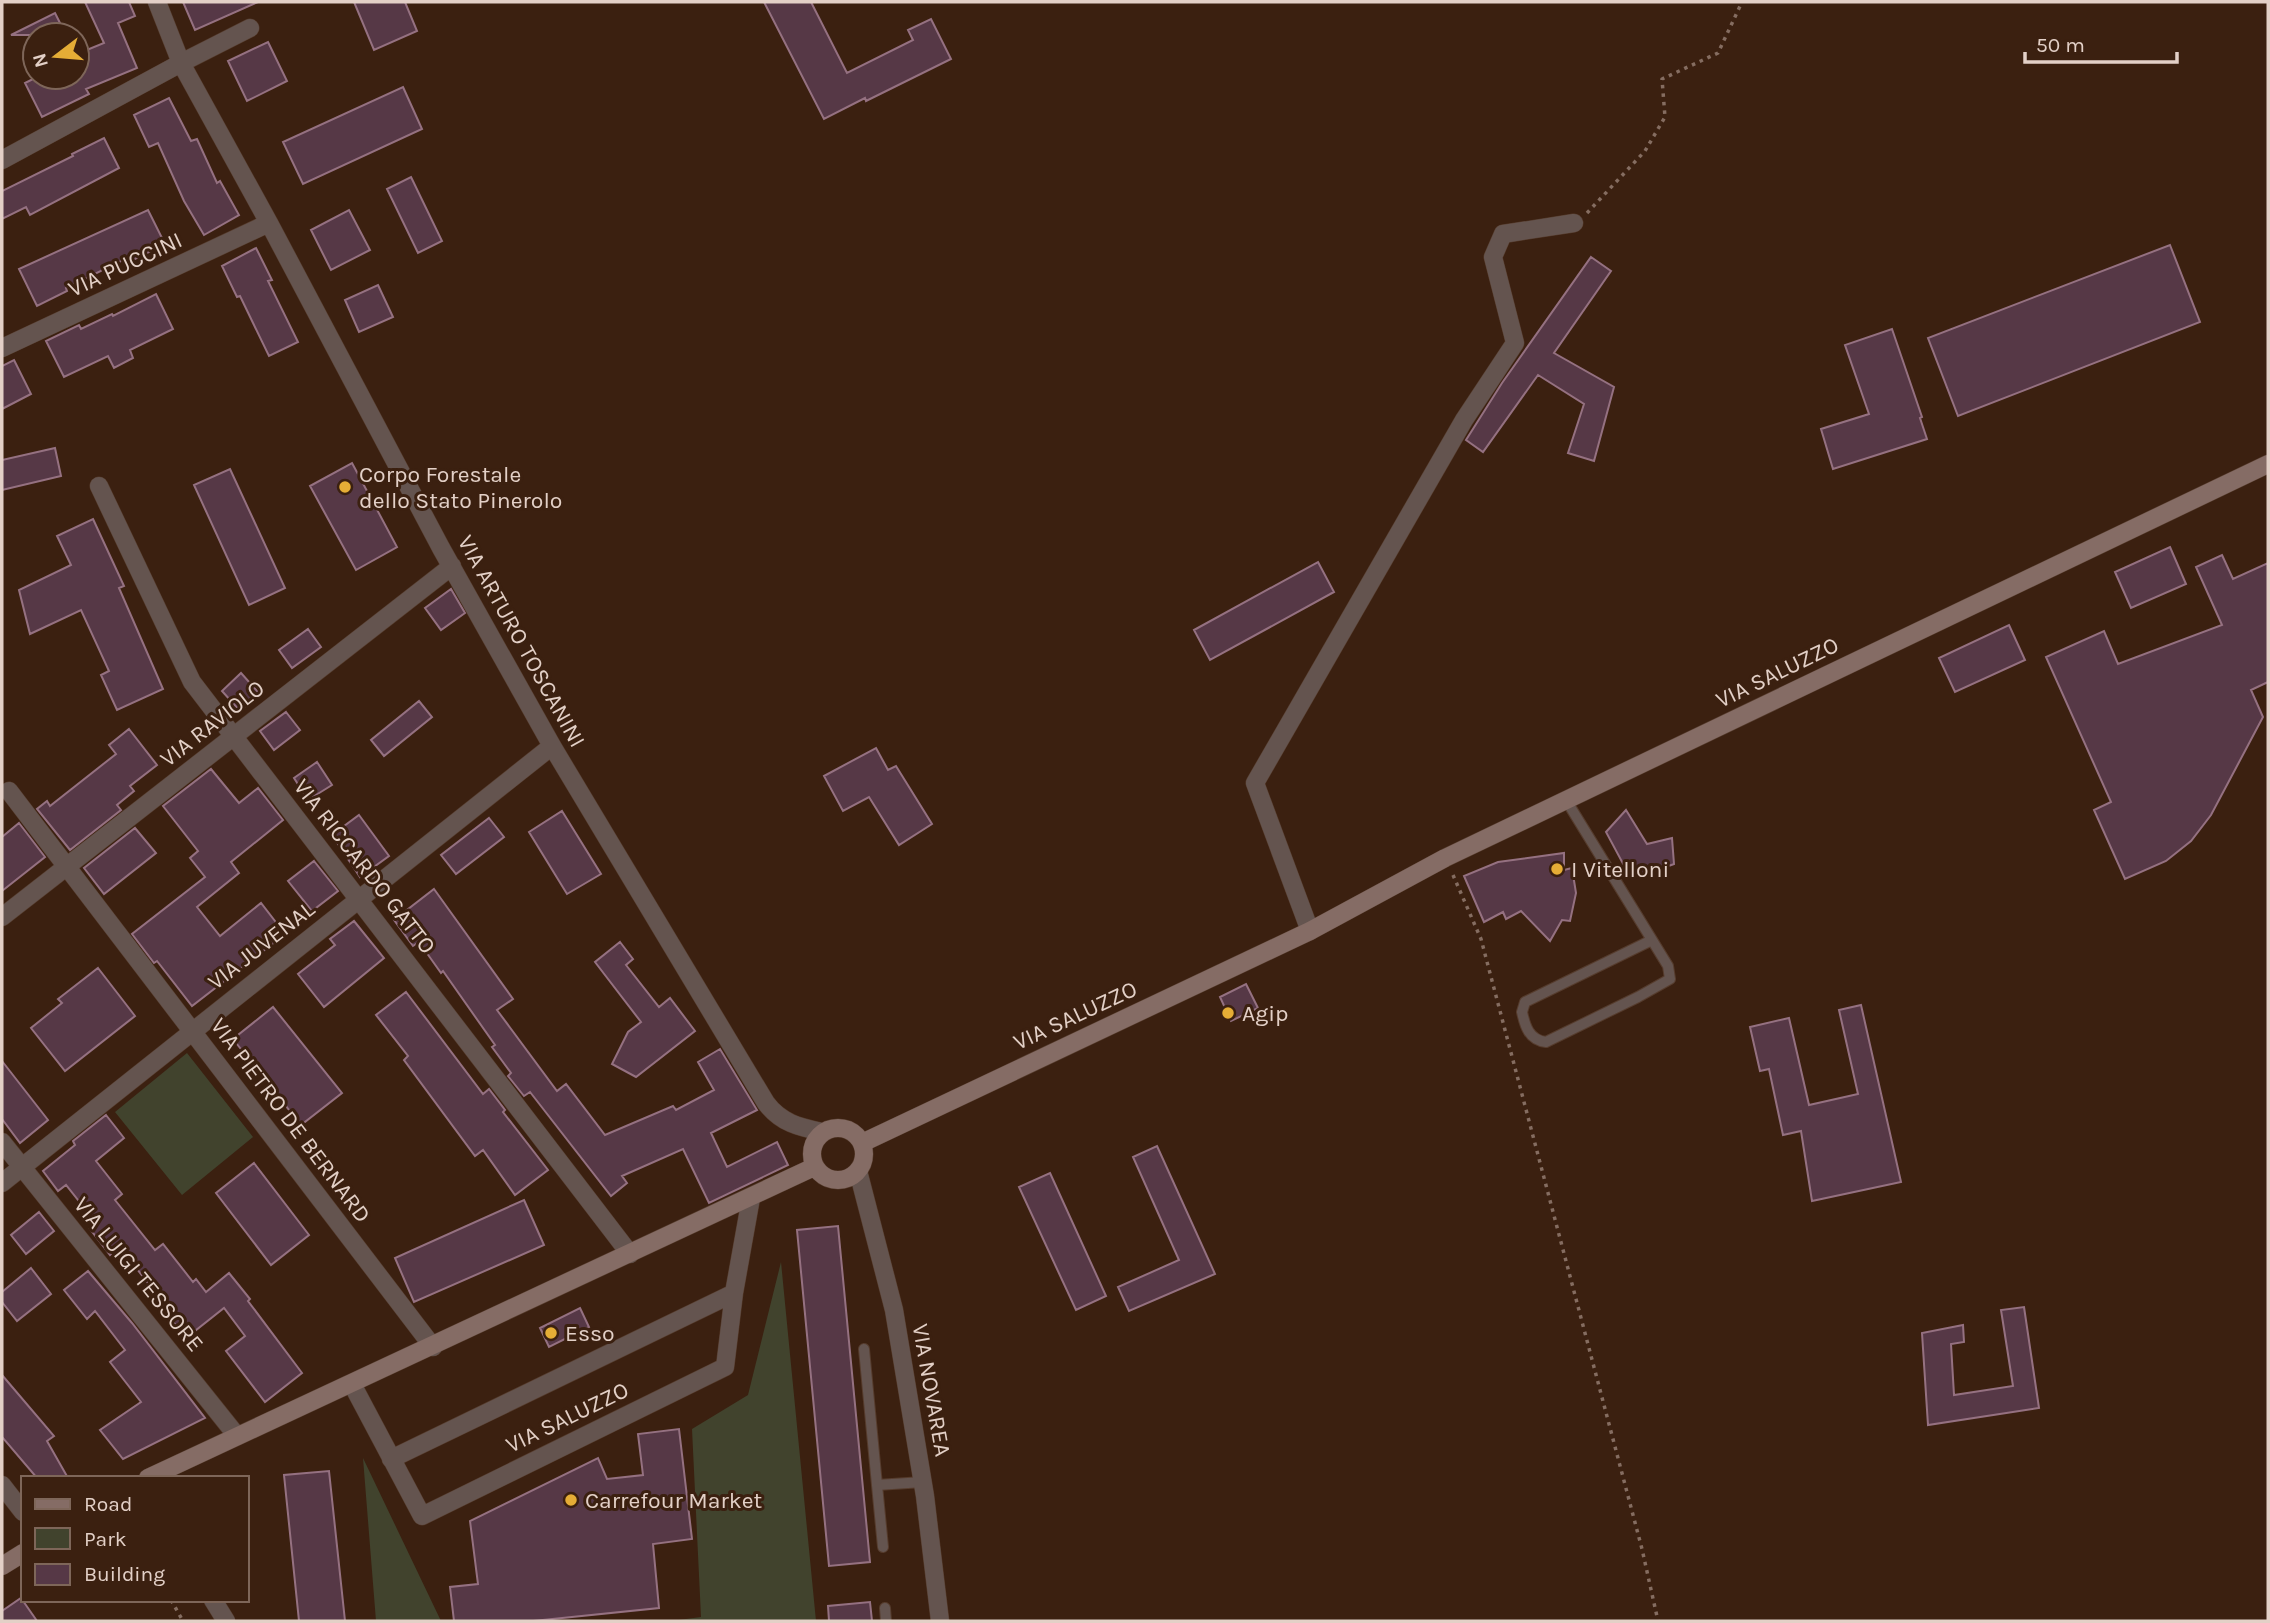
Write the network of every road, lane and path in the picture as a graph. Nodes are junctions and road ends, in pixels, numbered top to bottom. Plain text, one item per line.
1 (157, 2) edge
2 (1742, 2) edge
3 (250, 28) dead end
4 (181, 63) junction
5 (2, 160) edge
6 (269, 223) junction
7 (1574, 223) joint
8 (2, 348) edge
9 (2268, 464) edge
10 (99, 486) dead end
11 (452, 566) junction
12 (234, 737) junction
13 (552, 746) junction
14 (9, 790) dead end
15 (1566, 800) junction
16 (1445, 858) junction
17 (66, 868) junction
18 (359, 898) junction
19 (2, 917) edge
20 (1310, 931) junction
21 (1652, 940) junction
22 (192, 1030) junction
23 (822, 1132) junction
24 (2, 1142) edge
25 (862, 1143) junction
26 (22, 1167) junction
27 (814, 1167) junction
28 (858, 1171) junction
29 (2, 1183) edge
30 (751, 1198) junction
31 (630, 1254) junction
32 (734, 1293) junction
33 (433, 1347) junction
34 (864, 1349) dead end
35 (352, 1384) junction
36 (237, 1436) junction
37 (391, 1459) junction
38 (152, 1476) edge
39 (923, 1482) junction
40 (2, 1485) edge
41 (877, 1485) junction
42 (21, 1509) edge
43 (883, 1547) dead end
44 (21, 1554) edge
45 (2, 1566) edge
46 (172, 1602) edge
47 (214, 1602) edge
48 (885, 1608) dead end
49 (183, 1621) edge
50 (226, 1621) edge
51 (886, 1621) edge
52 (940, 1621) edge
53 (1658, 1621) edge

1 - 4 street, VIA ARTURO TOSCANINI
2 - 7 path
3 - 4 street
4 - 5 street
4 - 6 street, VIA ARTURO TOSCANINI
6 - 8 street, VIA PUCCINI
6 - 11 street, VIA ARTURO TOSCANINI
7 - 20 street
9 - 15 main road, VIA SALUZZO
10 - 12 street, VIA RICCARDO GATTO
11 - 12 street, VIA RAVIOLO
11 - 13 street, VIA ARTURO TOSCANINI
12 - 17 street, VIA RAVIOLO
12 - 18 street, VIA RICCARDO GATTO
13 - 18 street, VIA JUVENAL
13 - 23 street, VIA ARTURO TOSCANINI
14 - 17 street, VIA PIETRO DE BERNARD
15 - 16 main road, VIA SALUZZO
15 - 21 lane
16 - 20 main road, VIA SALUZZO
16 - 53 path
17 - 19 street, VIA RAVIOLO
17 - 22 street, VIA PIETRO DE BERNARD
18 - 22 street, VIA JUVENAL
18 - 31 street, VIA RICCARDO GATTO
20 - 25 main road, VIA SALUZZO
21 - 21 lane
22 - 26 street, VIA JUVENAL
22 - 33 street, VIA PIETRO DE BERNARD
23 - 25 main road
23 - 27 main road
24 - 26 street, VIA LUIGI TESSORE
25 - 28 main road
26 - 29 street, VIA JUVENAL
26 - 36 street, VIA LUIGI TESSORE
27 - 28 main road
27 - 30 main road
28 - 39 street, VIA NOVAREA
30 - 31 main road
30 - 32 street, VIA SALUZZO
31 - 33 main road
32 - 37 street, VIA SALUZZO
32 - 37 street, VIA SALUZZO
33 - 35 main road
34 - 41 lane
35 - 36 main road
35 - 37 street, VIA SALUZZO
36 - 38 main road
39 - 41 lane
39 - 52 street, VIA NOVAREA
40 - 42 street
41 - 43 lane
44 - 45 main road
46 - 49 path
47 - 50 street
48 - 51 lane

